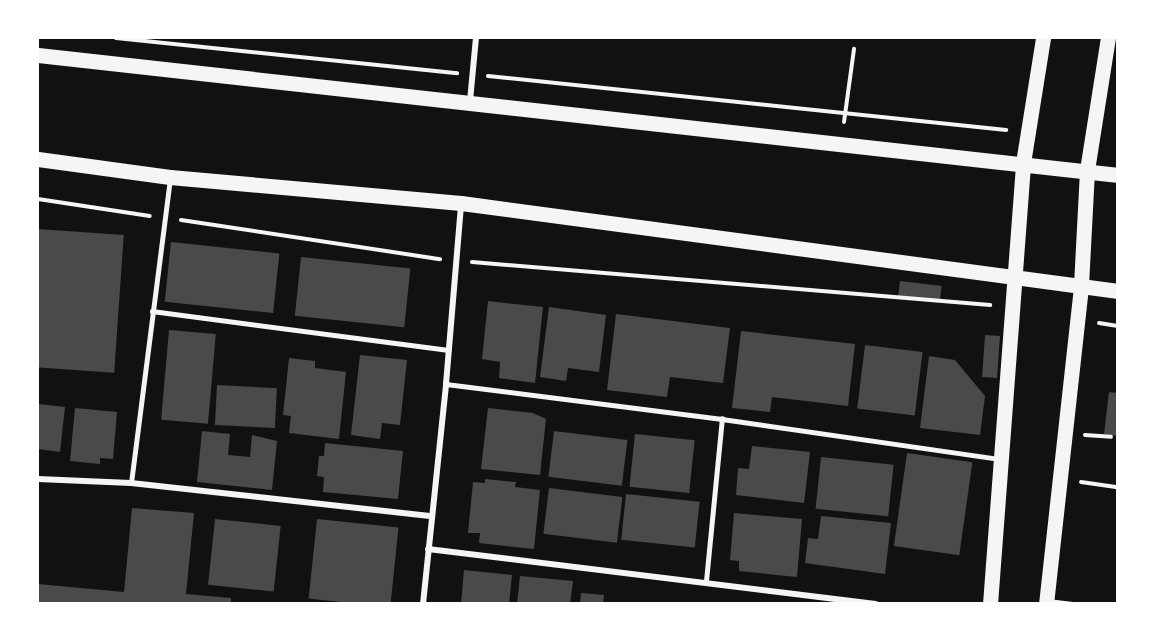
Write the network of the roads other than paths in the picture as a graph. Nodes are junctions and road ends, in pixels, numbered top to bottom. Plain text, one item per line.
1 (476, 38) edge
2 (1042, 38) edge
3 (1108, 38) edge
4 (38, 55) edge
5 (470, 105) junction
6 (38, 159) edge
7 (1023, 163) junction
8 (1087, 170) junction
9 (1118, 175) edge
10 (170, 177) junction
11 (461, 203) junction
12 (1014, 278) junction
13 (1082, 285) junction
14 (1118, 291) edge
15 (153, 311) junction
16 (448, 350) junction
17 (446, 384) junction
18 (722, 418) junction
19 (1001, 460) junction
20 (38, 479) edge
21 (131, 483) junction
22 (432, 516) junction
23 (428, 549) junction
24 (706, 581) junction
25 (1046, 602) edge
26 (423, 603) edge
27 (876, 603) edge
28 (990, 603) edge
29 (1072, 603) edge

1 - 5 street
2 - 7 main road
3 - 8 main road
4 - 5 main road
5 - 7 main road
6 - 10 main road
7 - 8 main road
7 - 12 main road
8 - 9 main road
8 - 13 main road
10 - 11 main road
10 - 15 lane
11 - 12 main road
11 - 16 street
12 - 13 main road
12 - 19 main road
13 - 14 main road
13 - 25 main road
15 - 16 lane
15 - 21 lane
16 - 17 street
17 - 18 lane
17 - 22 street
18 - 19 lane
18 - 24 lane
19 - 28 main road
20 - 21 street
21 - 22 street
22 - 23 street
23 - 24 street
23 - 26 street
24 - 27 street
25 - 29 lane

